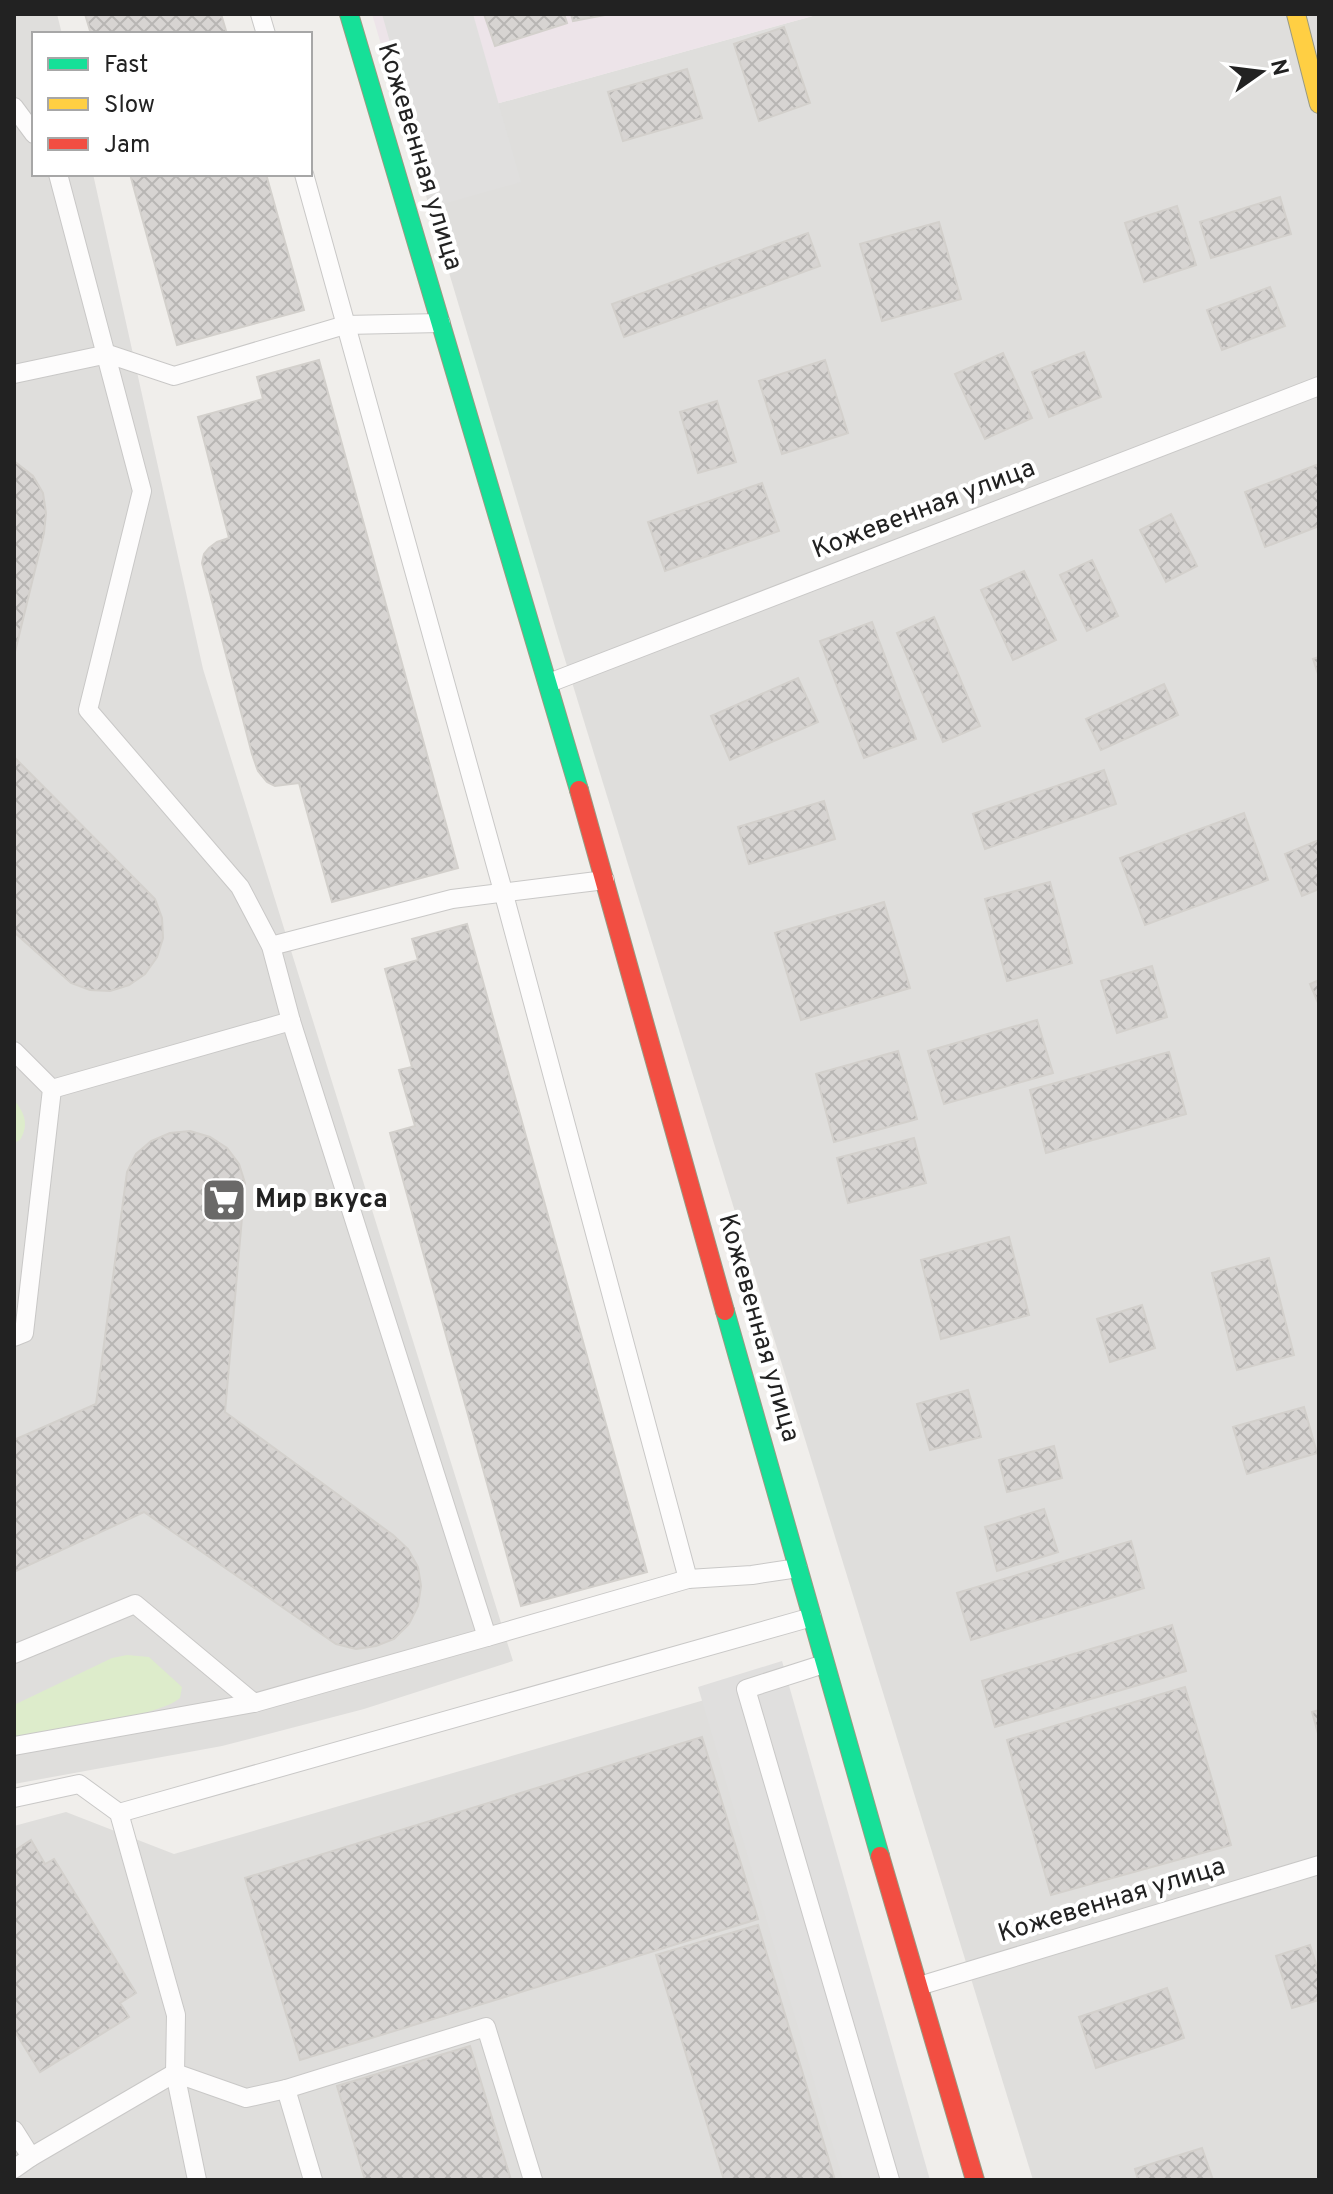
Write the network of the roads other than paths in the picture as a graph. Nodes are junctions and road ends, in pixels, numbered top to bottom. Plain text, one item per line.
1 (349, 14) edge
2 (1296, 14) edge
3 (1319, 104) edge
4 (14, 107) edge
5 (32, 131) edge
6 (59, 176) edge
7 (305, 176) edge
8 (441, 323) junction
9 (345, 325) junction
10 (108, 354) junction
11 (14, 374) edge
12 (1319, 386) edge
13 (549, 683) junction
14 (605, 880) junction
15 (503, 891) junction
16 (271, 946) junction
17 (291, 1021) junction
18 (14, 1051) edge
19 (52, 1089) junction
20 (14, 1337) edge
21 (798, 1568) junction
22 (688, 1579) junction
23 (812, 1617) junction
24 (487, 1637) junction
25 (14, 1654) edge
26 (824, 1664) junction
27 (254, 1703) junction
28 (14, 1746) edge
29 (14, 1798) edge
30 (119, 1813) junction
31 (1319, 1865) edge
32 (919, 1986) junction
33 (175, 2073) junction
34 (286, 2089) junction
35 (14, 2130) edge
36 (31, 2157) junction
37 (14, 2169) edge
38 (197, 2180) edge
39 (313, 2180) edge
40 (533, 2180) edge
41 (890, 2180) edge
42 (975, 2180) edge

1 - 8 main road, Кожевенная улица
2 - 3 main road
4 - 5 lane
6 - 10 lane
7 - 9 lane
8 - 9 lane
8 - 13 main road, Кожевенная улица
9 - 10 lane
9 - 15 lane
10 - 11 lane
10 - 16 lane
12 - 13 lane, Кожевенная улица
13 - 14 main road, Кожевенная улица
14 - 15 lane
14 - 21 main road, Кожевенная улица
15 - 16 lane
15 - 22 lane
16 - 17 lane
17 - 19 lane
17 - 24 lane
18 - 19 lane
19 - 20 lane
21 - 22 lane
21 - 23 main road, Кожевенная улица
22 - 24 lane
23 - 26 main road, Кожевенная улица
23 - 30 lane
24 - 27 lane
25 - 27 lane
26 - 32 main road, Кожевенная улица
26 - 41 lane
27 - 28 lane
29 - 30 lane
30 - 33 lane
31 - 32 lane, Кожевенная улица
32 - 42 main road, Кожевенная улица
33 - 34 lane
33 - 36 lane
33 - 38 lane
34 - 39 lane
34 - 40 lane
35 - 36 lane
36 - 37 lane

